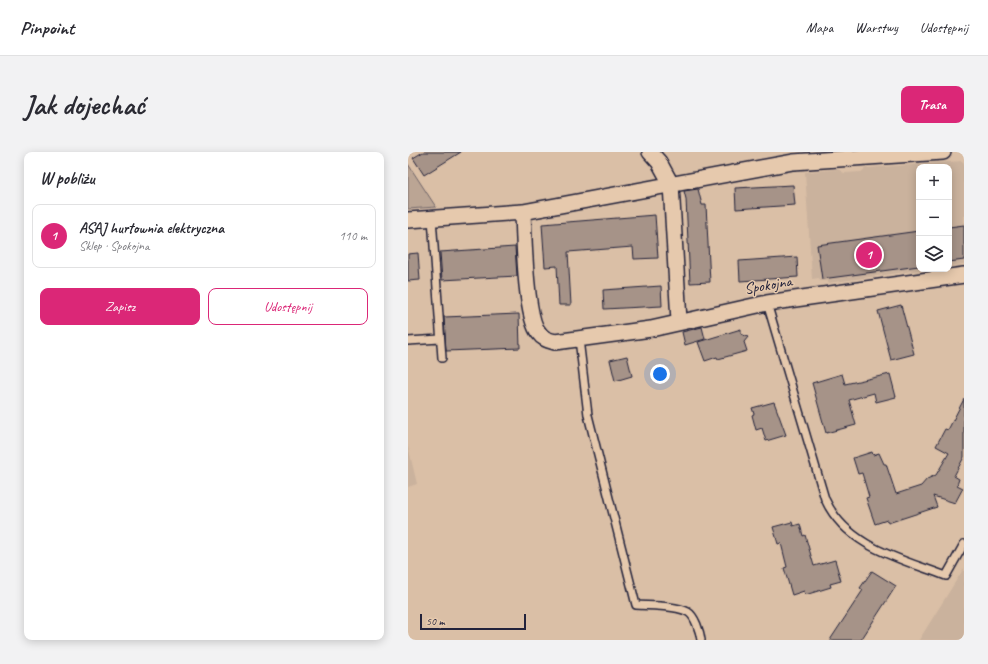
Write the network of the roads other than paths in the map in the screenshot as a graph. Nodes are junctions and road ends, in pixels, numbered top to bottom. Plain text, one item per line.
1 (650, 152) edge
2 (943, 152) edge
3 (671, 184) junction
4 (523, 212) junction
5 (432, 218) junction
6 (408, 220) edge
7 (964, 275) edge
8 (767, 303) junction
9 (679, 321) junction
10 (440, 339) junction
11 (579, 339) junction
12 (408, 342) edge
13 (442, 358) dead end
14 (964, 544) edge
15 (701, 640) edge

1 - 3 street
2 - 3 street
3 - 4 street
3 - 9 street
4 - 5 street
4 - 11 street, Spokojna
5 - 6 street
5 - 10 lane
7 - 8 street, Spokojna
8 - 9 street, Spokojna
8 - 14 lane
9 - 11 street, Spokojna
10 - 12 lane
10 - 13 lane
11 - 15 lane

